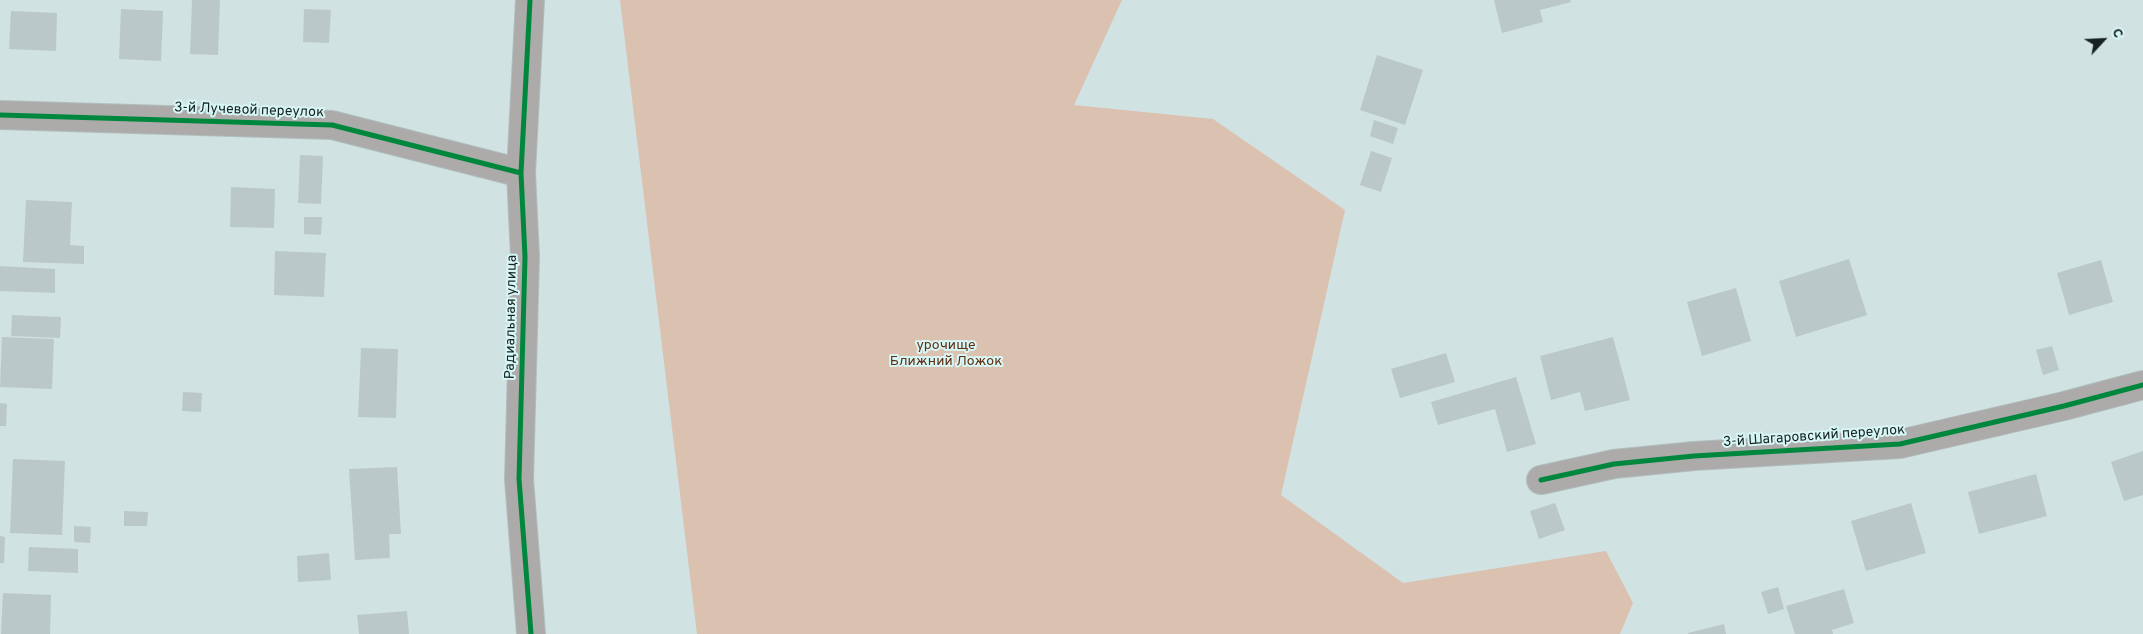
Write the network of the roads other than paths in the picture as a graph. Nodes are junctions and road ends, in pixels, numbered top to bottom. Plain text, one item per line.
1 (530, 0) edge
2 (0, 115) edge
3 (521, 173) junction
4 (2143, 385) edge
5 (1541, 480) dead end
6 (531, 634) edge

1 - 3 street, Радиальная улица
2 - 3 street, 3-й Лучевой переулок
3 - 6 street, Радиальная улица
4 - 5 street, 3-й Шагаровский переулок

